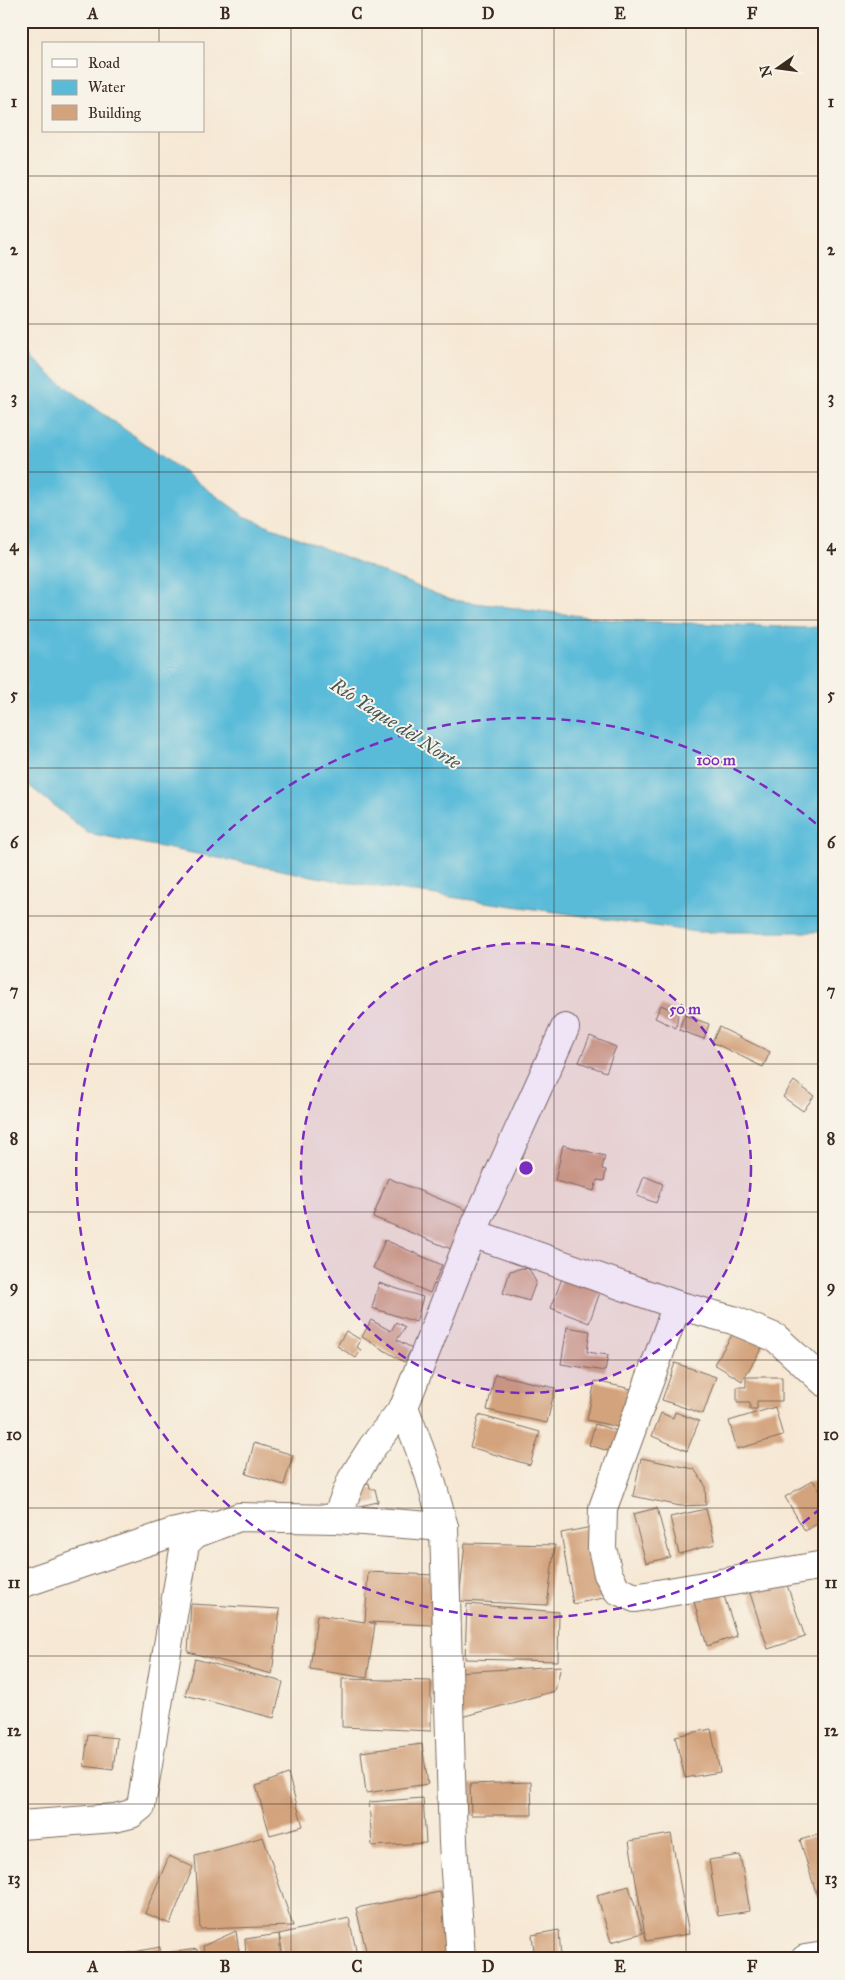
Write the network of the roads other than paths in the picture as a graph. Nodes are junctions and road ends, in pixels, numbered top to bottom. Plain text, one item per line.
1 (565, 1028) dead end
2 (472, 1233) junction
3 (677, 1305) junction
4 (824, 1382) edge
5 (404, 1407) junction
6 (239, 1517) junction
7 (336, 1519) junction
8 (444, 1527) junction
9 (824, 1565) edge
10 (21, 1584) edge
11 (21, 1825) edge
12 (823, 1957) edge
13 (461, 1959) edge
14 (805, 1959) edge

1 - 2 street
2 - 3 street
2 - 5 street
3 - 4 street
3 - 9 street
5 - 7 street
5 - 8 street
6 - 7 street
6 - 10 street
6 - 11 street
7 - 8 street
8 - 13 street
12 - 14 street

